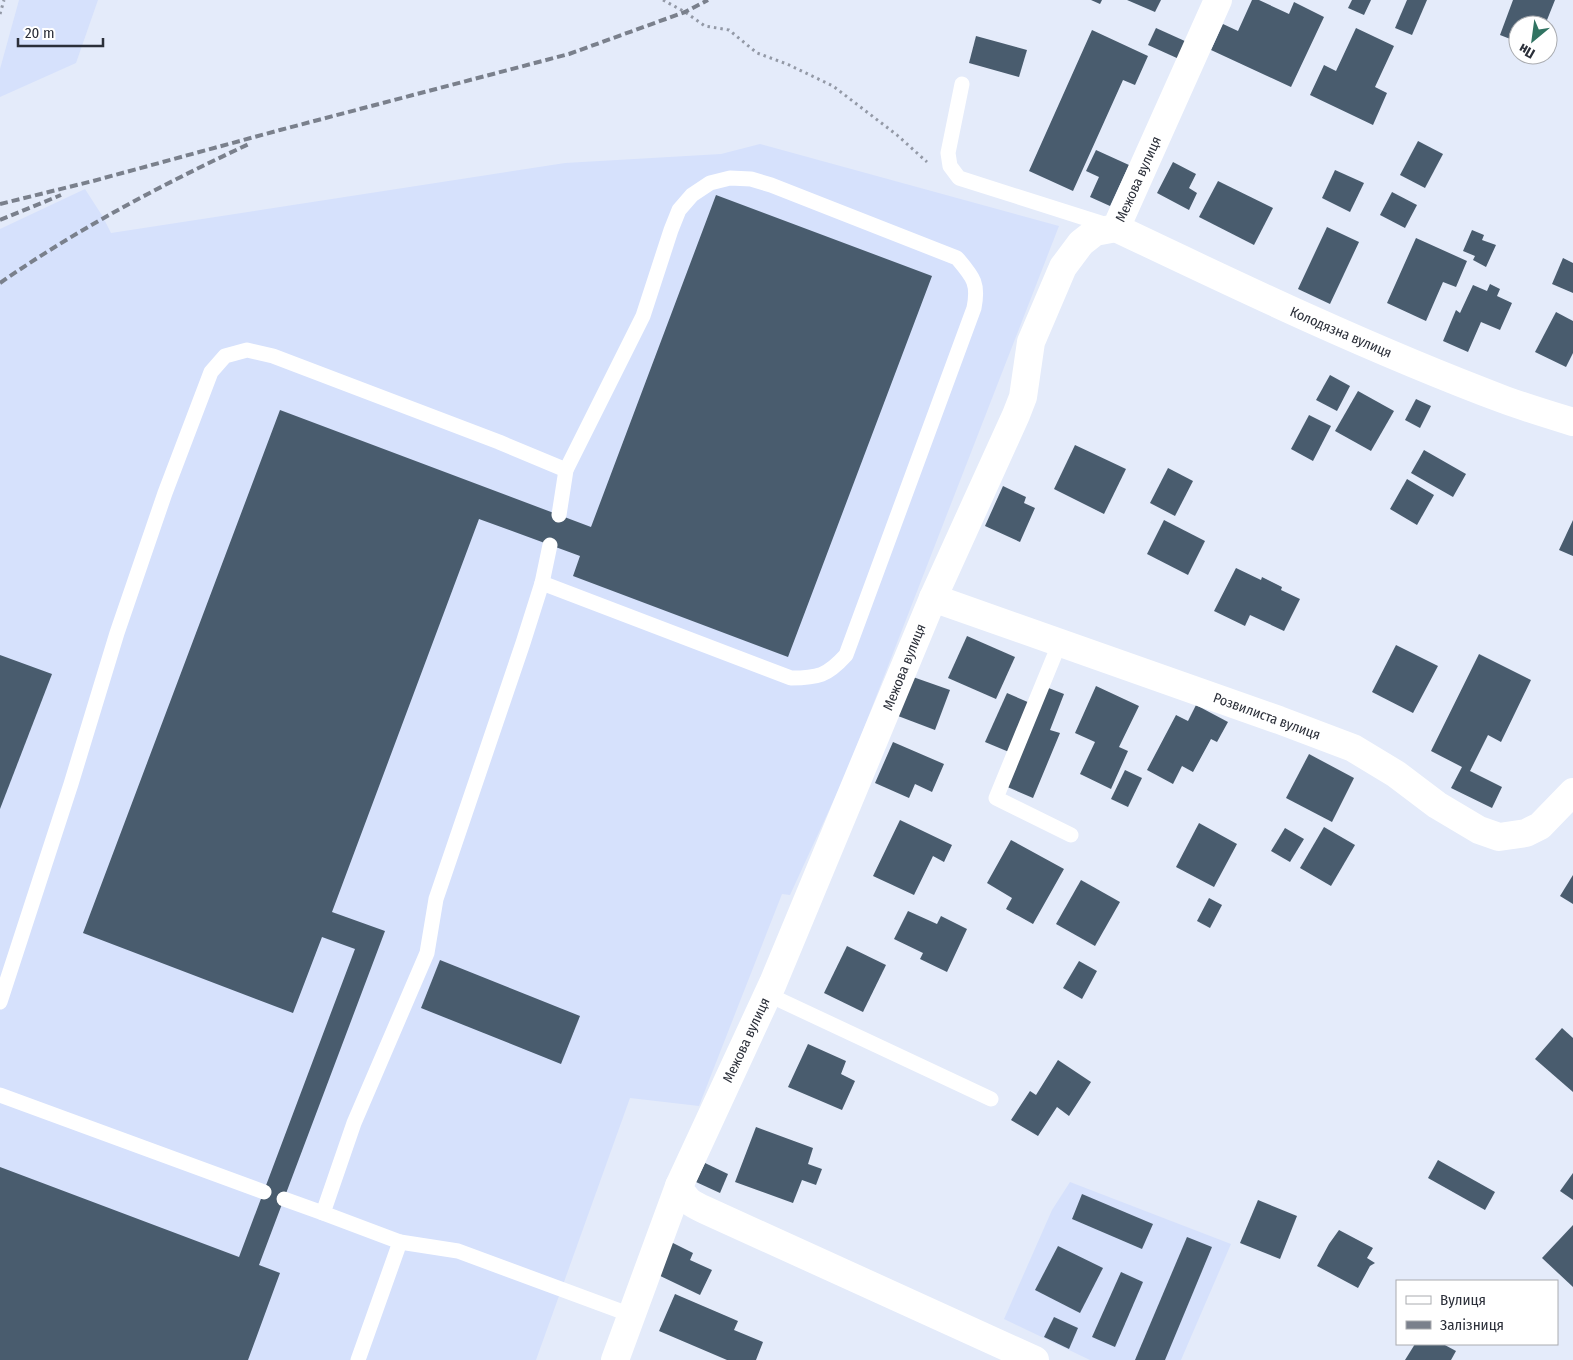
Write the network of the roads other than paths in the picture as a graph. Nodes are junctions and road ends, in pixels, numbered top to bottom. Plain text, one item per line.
1 (1218, 0) edge
2 (962, 84) dead end
3 (1116, 228) junction
4 (1573, 422) edge
5 (566, 470) junction
6 (560, 515) dead end
7 (550, 545) dead end
8 (542, 583) junction
9 (933, 598) junction
10 (1060, 642) junction
11 (1573, 792) edge
12 (1072, 836) dead end
13 (767, 994) junction
14 (0, 1002) edge
15 (0, 1095) edge
16 (991, 1099) dead end
17 (679, 1186) junction
18 (264, 1192) dead end
19 (284, 1199) dead end
20 (323, 1213) junction
21 (400, 1242) junction
22 (631, 1315) junction
23 (358, 1360) edge
24 (615, 1360) edge
25 (1035, 1360) edge

1 - 3 street, Межова вулиця
2 - 3 lane
3 - 4 street, Колодязна вулиця
3 - 9 street, Межова вулиця
5 - 6 lane
5 - 8 lane
5 - 14 lane
7 - 8 lane
8 - 20 lane
9 - 10 street, Розвилиста вулиця
9 - 13 street, Межова вулиця
10 - 11 street, Розвилиста вулиця
10 - 12 lane
13 - 16 lane
13 - 17 street, Межова вулиця
15 - 18 lane
17 - 22 street, Межова вулиця
17 - 25 street
19 - 20 lane
20 - 21 lane
21 - 22 lane
21 - 23 lane
22 - 24 street, Межова вулиця

